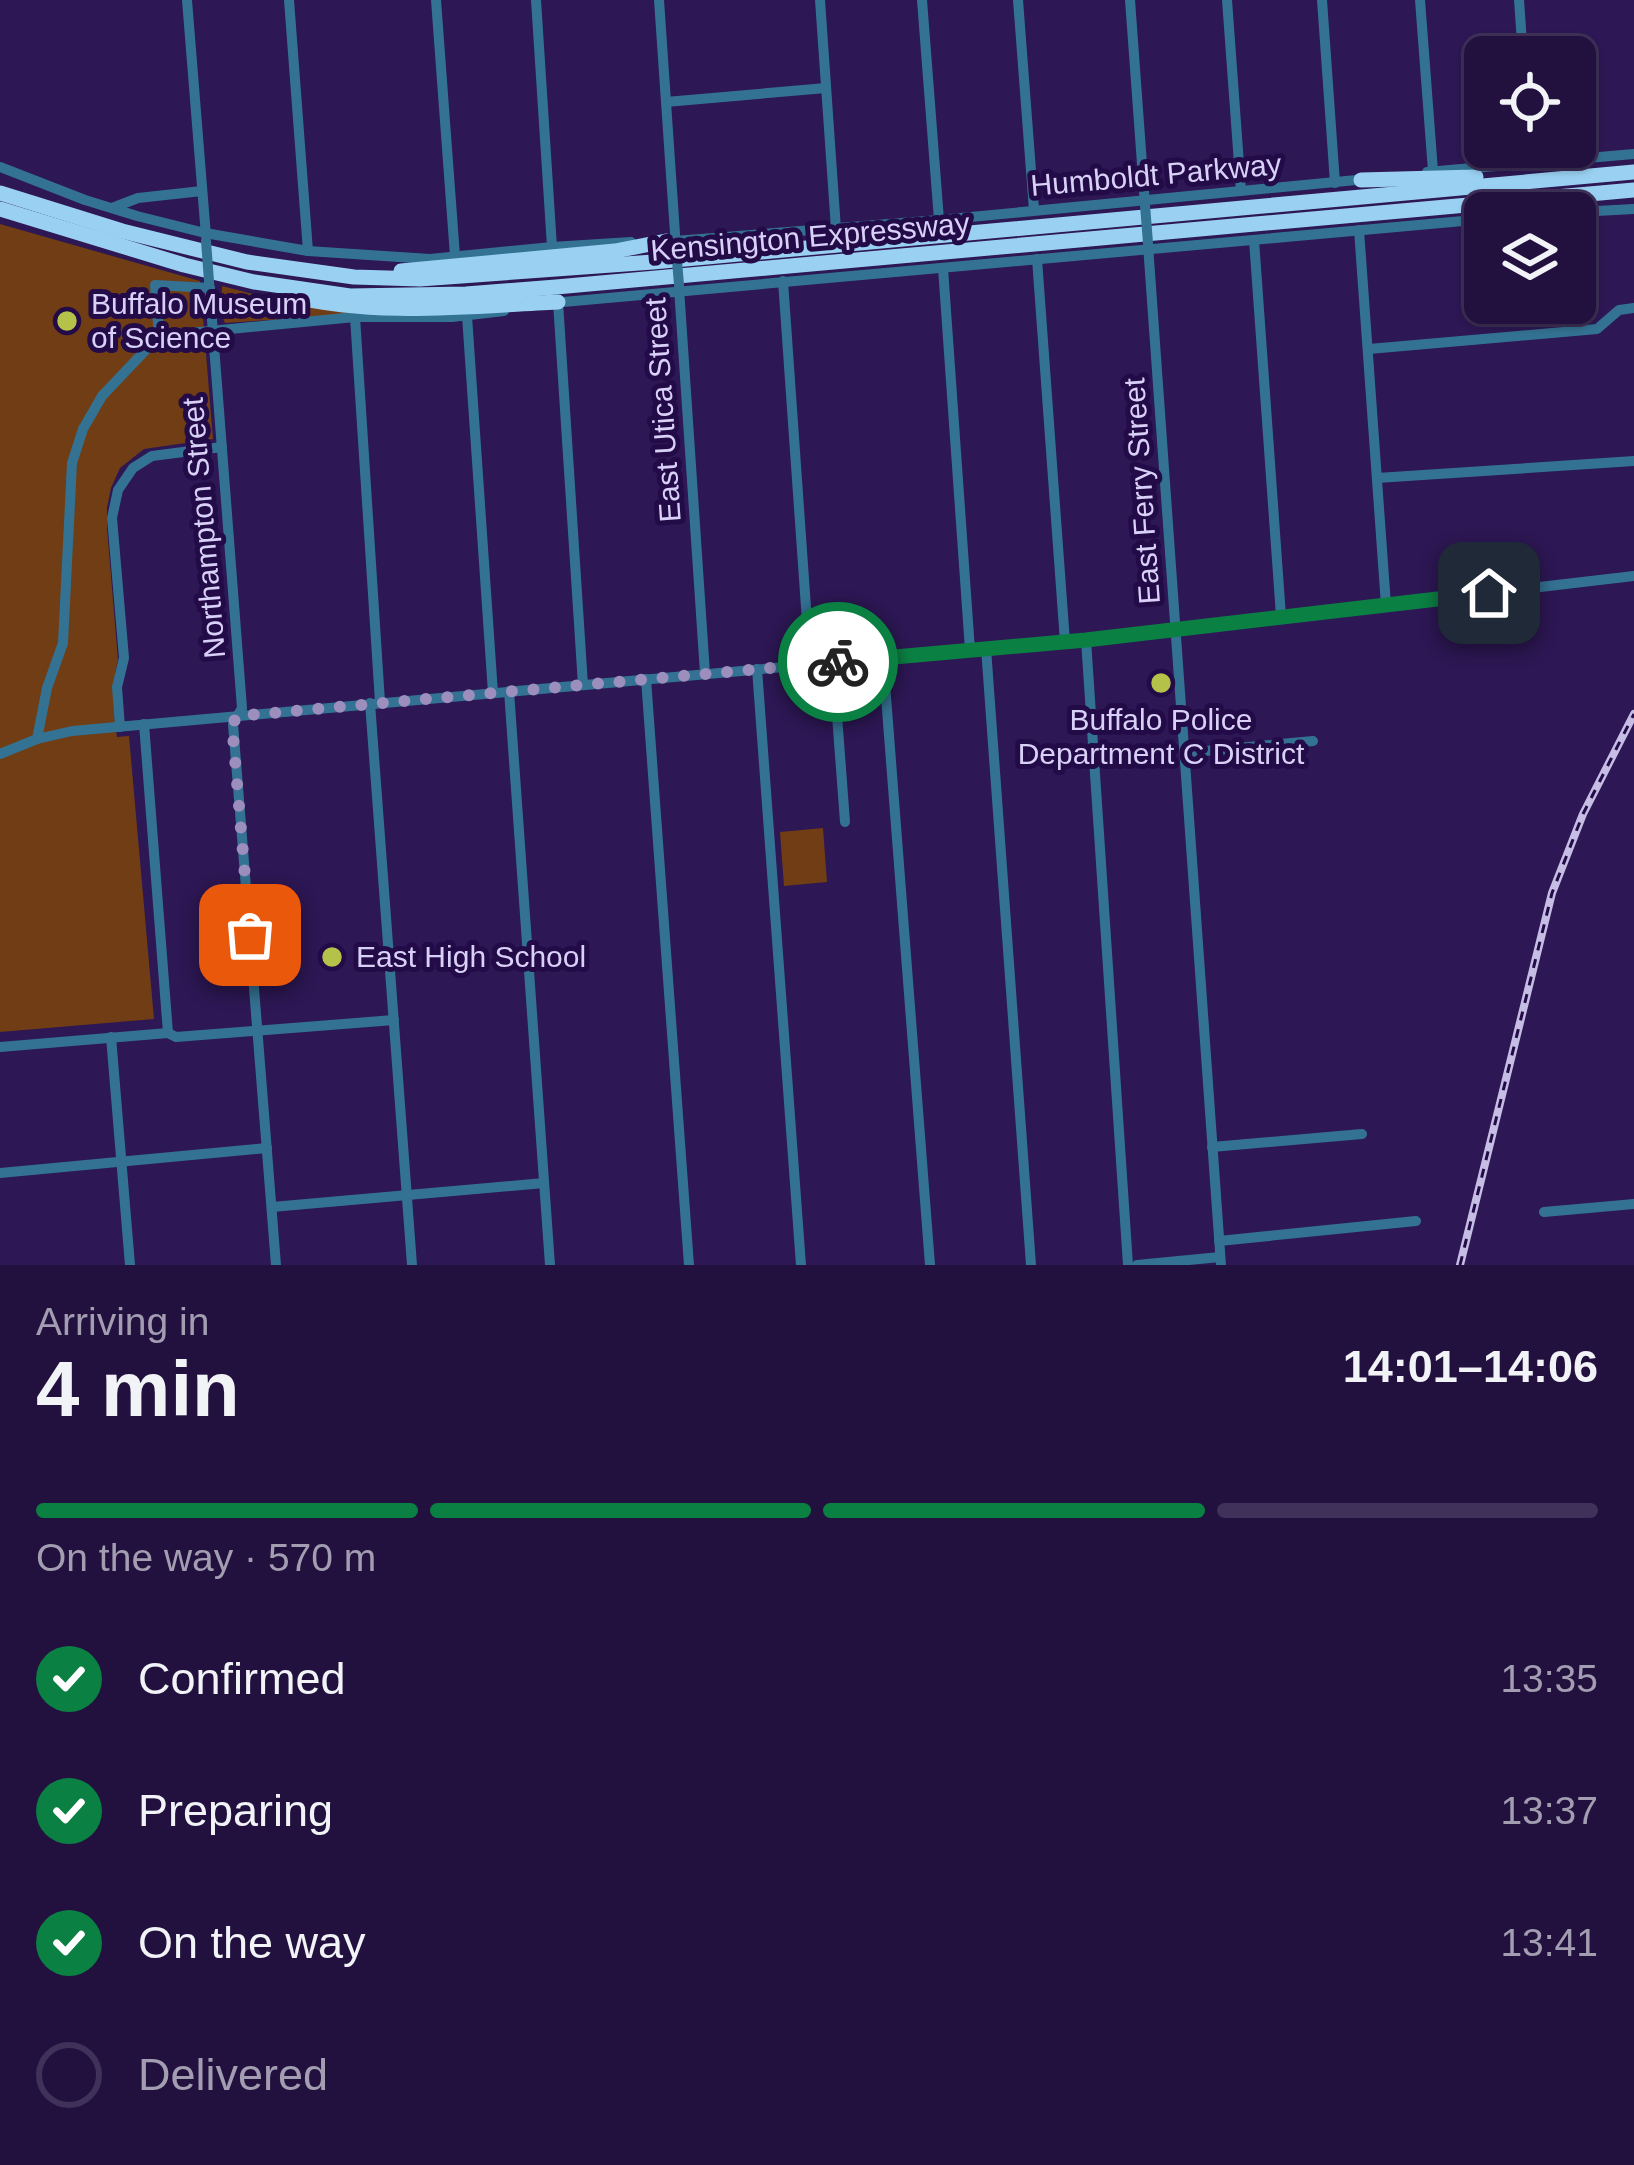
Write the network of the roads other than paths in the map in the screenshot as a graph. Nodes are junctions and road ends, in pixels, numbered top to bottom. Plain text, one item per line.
1 (188, 0) edge
2 (289, 0) edge
3 (436, 0) edge
4 (536, 0) edge
5 (658, 0) edge
6 (820, 0) edge
7 (922, 0) edge
8 (1018, 0) edge
9 (1130, 0) edge
10 (1227, 0) edge
11 (1322, 0) edge
12 (1420, 0) edge
13 (1519, 0) edge
14 (1522, 36) edge
15 (826, 88) junction
16 (666, 102) junction
17 (1634, 154) edge
18 (1596, 157) edge
19 (0, 167) edge
20 (1466, 168) edge
21 (1433, 171) junction
22 (1634, 172) edge
23 (1361, 180) junction
24 (1526, 180) junction
25 (1335, 183) junction
26 (1634, 190) edge
27 (202, 191) junction
28 (1241, 191) junction
29 (3, 197) edge
30 (1145, 202) junction
31 (112, 208) junction
32 (1634, 208) edge
33 (1034, 210) junction
34 (1596, 210) edge
35 (939, 220) junction
36 (1464, 221) edge
37 (836, 229) junction
38 (1359, 230) junction
39 (206, 237) junction
40 (1254, 240) junction
41 (673, 243) junction
42 (1149, 246) junction
43 (552, 247) junction
44 (308, 251) junction
45 (455, 256) junction
46 (1037, 259) junction
47 (943, 268) junction
48 (354, 277) junction
49 (783, 281) junction
50 (254, 282) junction
51 (210, 284) junction
52 (680, 288) junction
53 (558, 302) junction
54 (1634, 308) edge
55 (467, 316) junction
56 (355, 317) junction
57 (212, 332) junction
58 (159, 336) junction
59 (1369, 349) junction
60 (221, 447) junction
61 (1634, 461) edge
62 (1377, 478) junction
63 (1634, 576) edge
64 (1386, 605) junction
65 (1281, 616) junction
66 (1176, 629) junction
67 (1086, 640) junction
68 (1065, 641) junction
69 (986, 649) junction
70 (970, 650) junction
71 (884, 658) junction
72 (833, 662) junction
73 (810, 664) junction
74 (758, 669) junction
75 (705, 674) junction
76 (646, 679) junction
77 (583, 685) junction
78 (509, 692) junction
79 (493, 693) junction
80 (375, 702) junction
81 (238, 716) junction
82 (144, 724) junction
83 (120, 727) junction
84 (37, 739) junction
85 (1313, 741) dead end
86 (1184, 753) junction
87 (0, 754) edge
88 (845, 822) dead end
89 (394, 1020) junction
90 (257, 1031) junction
91 (168, 1033) junction
92 (111, 1037) junction
93 (0, 1047) edge
94 (1362, 1134) dead end
95 (267, 1148) junction
96 (1213, 1148) junction
97 (121, 1162) junction
98 (0, 1173) edge
99 (544, 1183) junction
100 (407, 1195) junction
101 (1634, 1204) edge
102 (272, 1207) junction
103 (1544, 1212) dead end
104 (1416, 1221) dead end
105 (1219, 1240) junction
106 (1221, 1261) edge
107 (130, 1265) edge
108 (276, 1265) edge
109 (412, 1265) edge
110 (550, 1265) edge
111 (688, 1265) edge
112 (802, 1265) edge
113 (930, 1265) edge
114 (1031, 1265) edge
115 (1132, 1265) edge

1 - 27 street, Northampton Street
2 - 44 street
3 - 45 street
4 - 43 street
5 - 16 street, East Utica Street
6 - 15 street
7 - 35 street
8 - 33 street
9 - 30 street, East Ferry Street
10 - 28 street
11 - 25 street
12 - 21 street
13 - 14 street
15 - 16 street
15 - 37 street
16 - 41 street, East Utica Street
17 - 18 street, Humboldt Parkway
19 - 31 street, Humboldt Parkway
20 - 21 street, Humboldt Parkway
21 - 23 street, Humboldt Parkway
22 - 24 highway, Kensington Expressway
23 - 24 highway
23 - 25 street, Humboldt Parkway
24 - 48 highway, Kensington Expressway
25 - 28 street, Humboldt Parkway
26 - 50 highway, Kensington Expressway
27 - 31 street
27 - 39 street, Northampton Street
28 - 30 street, Humboldt Parkway
29 - 48 highway, Kensington Expressway
29 - 50 highway, Kensington Expressway
30 - 33 street, Humboldt Parkway
30 - 42 street, East Ferry Street, bridge
31 - 39 street, Humboldt Parkway
32 - 34 street
33 - 35 street, Humboldt Parkway
35 - 37 street, Humboldt Parkway
36 - 38 street
37 - 41 street, Humboldt Parkway
38 - 40 street
38 - 59 street
39 - 44 street, Humboldt Parkway
39 - 51 street, Northampton Street, bridge
40 - 42 street
40 - 65 street
41 - 43 street, Humboldt Parkway
41 - 48 highway
41 - 52 street, East Utica Street, bridge
42 - 46 street
42 - 66 street, East Ferry Street
43 - 45 street, Humboldt Parkway
44 - 45 street, Humboldt Parkway
46 - 47 street
46 - 68 street
47 - 49 street
47 - 70 street
49 - 52 street
49 - 73 street
50 - 53 highway
51 - 57 street, Northampton Street
51 - 58 street
52 - 53 street
52 - 75 street, East Utica Street
53 - 55 street
53 - 77 street
54 - 59 street
55 - 56 street
55 - 79 street
56 - 57 street
56 - 80 street
57 - 58 street
57 - 60 street, Northampton Street
58 - 84 street
59 - 62 street
60 - 81 street, Northampton Street
60 - 83 street
61 - 62 street
62 - 64 street
63 - 64 street
64 - 65 street
65 - 66 street
66 - 67 street
66 - 86 street, East Ferry Street
67 - 68 street
67 - 115 street
68 - 69 street
69 - 70 street
69 - 114 street
70 - 71 street
71 - 72 street
71 - 113 street
72 - 73 street
72 - 88 street
73 - 74 street
74 - 75 street
74 - 112 street
75 - 76 street
76 - 77 street
76 - 111 street
77 - 78 street
78 - 79 street
78 - 99 street
79 - 80 street
80 - 81 street
80 - 89 street
81 - 82 street
81 - 90 street, Northampton Street
82 - 83 street
82 - 91 street
83 - 84 street
84 - 87 street
85 - 86 street
86 - 96 street, East Ferry Street
89 - 90 street
89 - 100 street
90 - 91 street
90 - 95 street, Northampton Street
91 - 92 street
92 - 93 street
92 - 97 street
94 - 96 street
95 - 97 street
95 - 102 street, Northampton Street
96 - 105 street, East Ferry Street
97 - 98 street
97 - 107 street
99 - 100 street
99 - 110 street
100 - 102 street
100 - 109 street
101 - 103 street
102 - 108 street, Northampton Street
104 - 105 street
105 - 106 street, East Ferry Street
106 - 115 street

